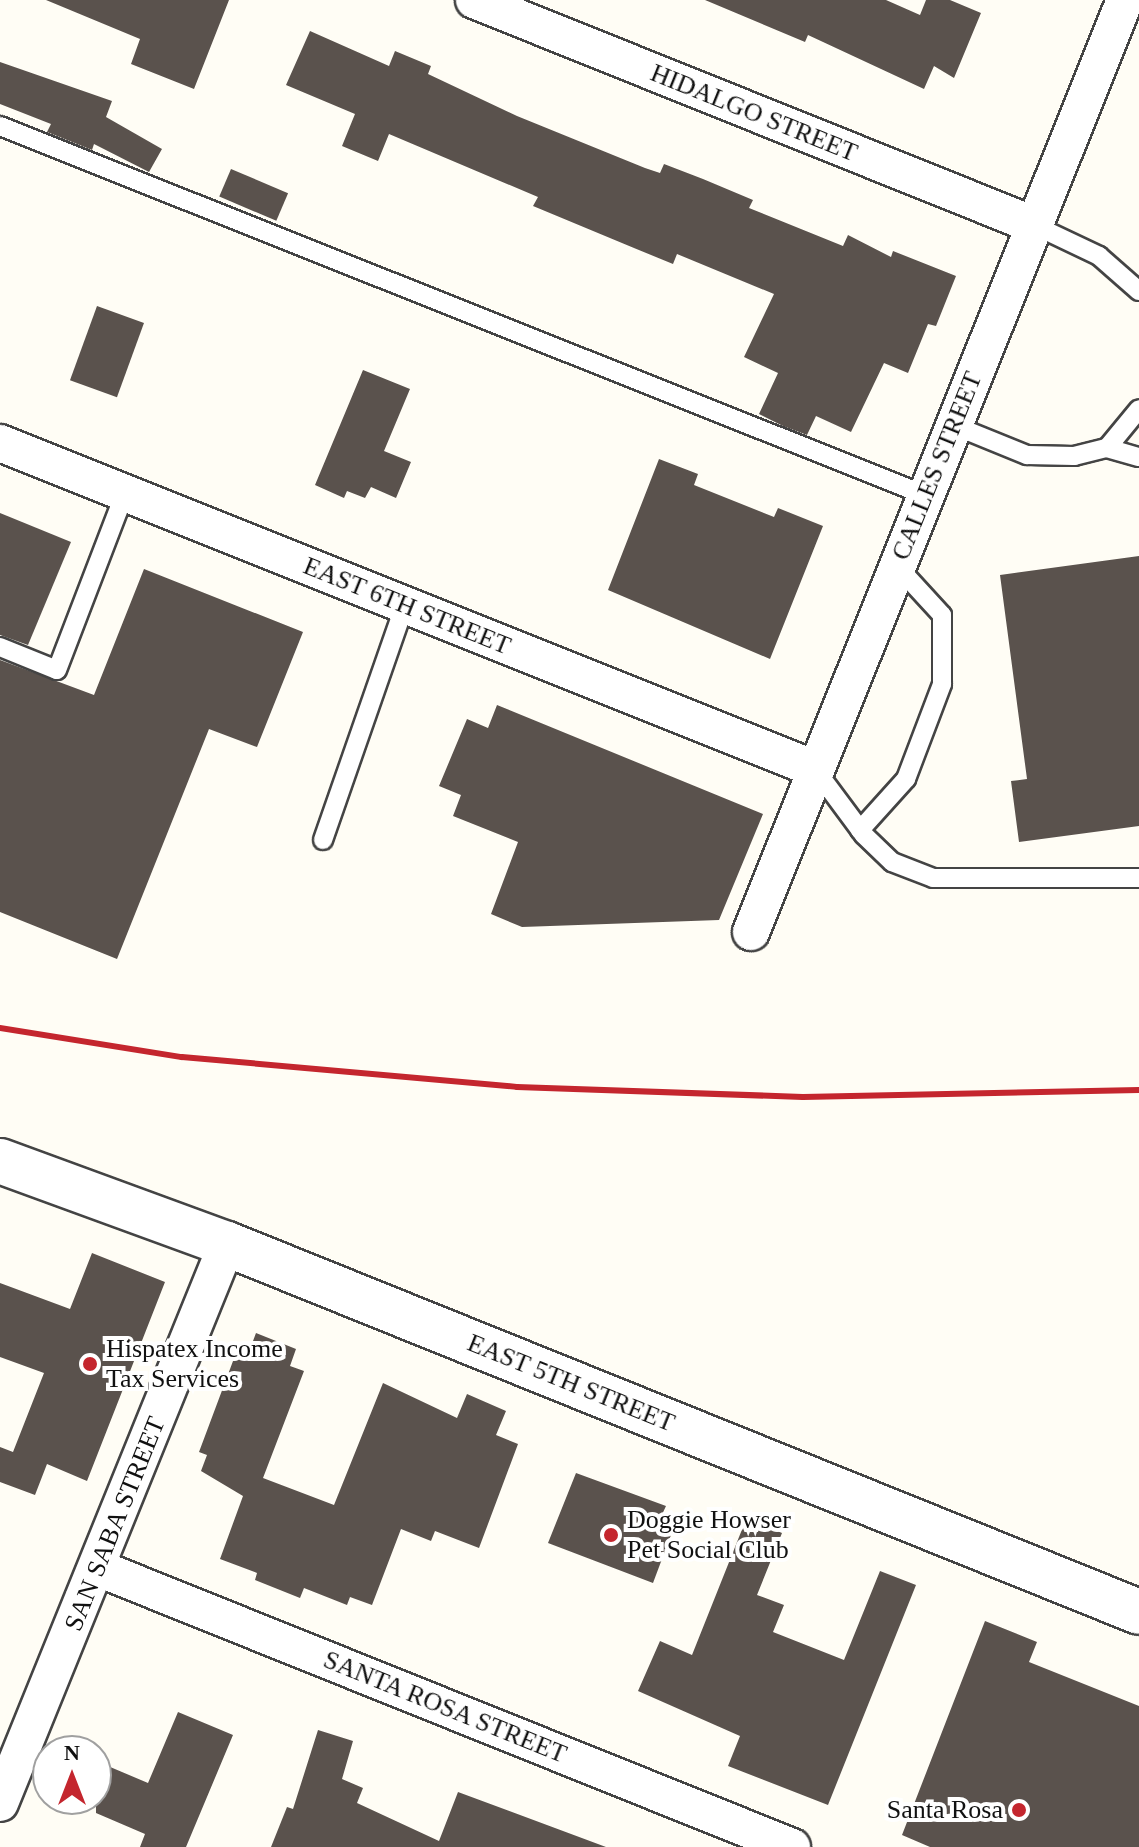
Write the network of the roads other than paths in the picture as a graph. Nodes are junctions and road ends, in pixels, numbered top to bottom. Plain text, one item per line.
1 (474, 0) edge
2 (1125, 0) edge
3 (0, 126) edge
4 (1034, 225) junction
5 (1139, 291) edge
6 (1139, 409) edge
7 (953, 425) junction
8 (0, 443) edge
9 (1107, 448) junction
10 (1139, 457) edge
11 (125, 493) junction
12 (925, 495) junction
13 (897, 566) junction
14 (405, 605) junction
15 (0, 647) edge
16 (815, 769) junction
17 (860, 830) junction
18 (323, 840) dead end
19 (1139, 878) edge
20 (751, 932) dead end
21 (0, 1161) edge
22 (227, 1244) junction
23 (98, 1568) junction
24 (1139, 1612) edge
25 (0, 1803) edge
26 (792, 1847) edge

1 - 4 street, HIDALGO STREET
2 - 4 street, CALLES STREET
3 - 12 lane
4 - 5 lane
4 - 7 street, CALLES STREET
6 - 9 lane
7 - 9 lane
7 - 12 street, CALLES STREET
8 - 11 street, EAST 6TH STREET
9 - 10 lane
11 - 14 street, EAST 6TH STREET
11 - 15 lane
12 - 13 street, CALLES STREET
13 - 16 street, CALLES STREET
13 - 17 lane
14 - 16 street, EAST 6TH STREET
14 - 18 lane
16 - 17 lane
16 - 20 street, CALLES STREET
17 - 19 lane
21 - 22 street, EAST 5TH STREET
22 - 23 street, SAN SABA STREET
22 - 24 street, EAST 5TH STREET
23 - 25 street, SAN SABA STREET
23 - 26 street, SANTA ROSA STREET

